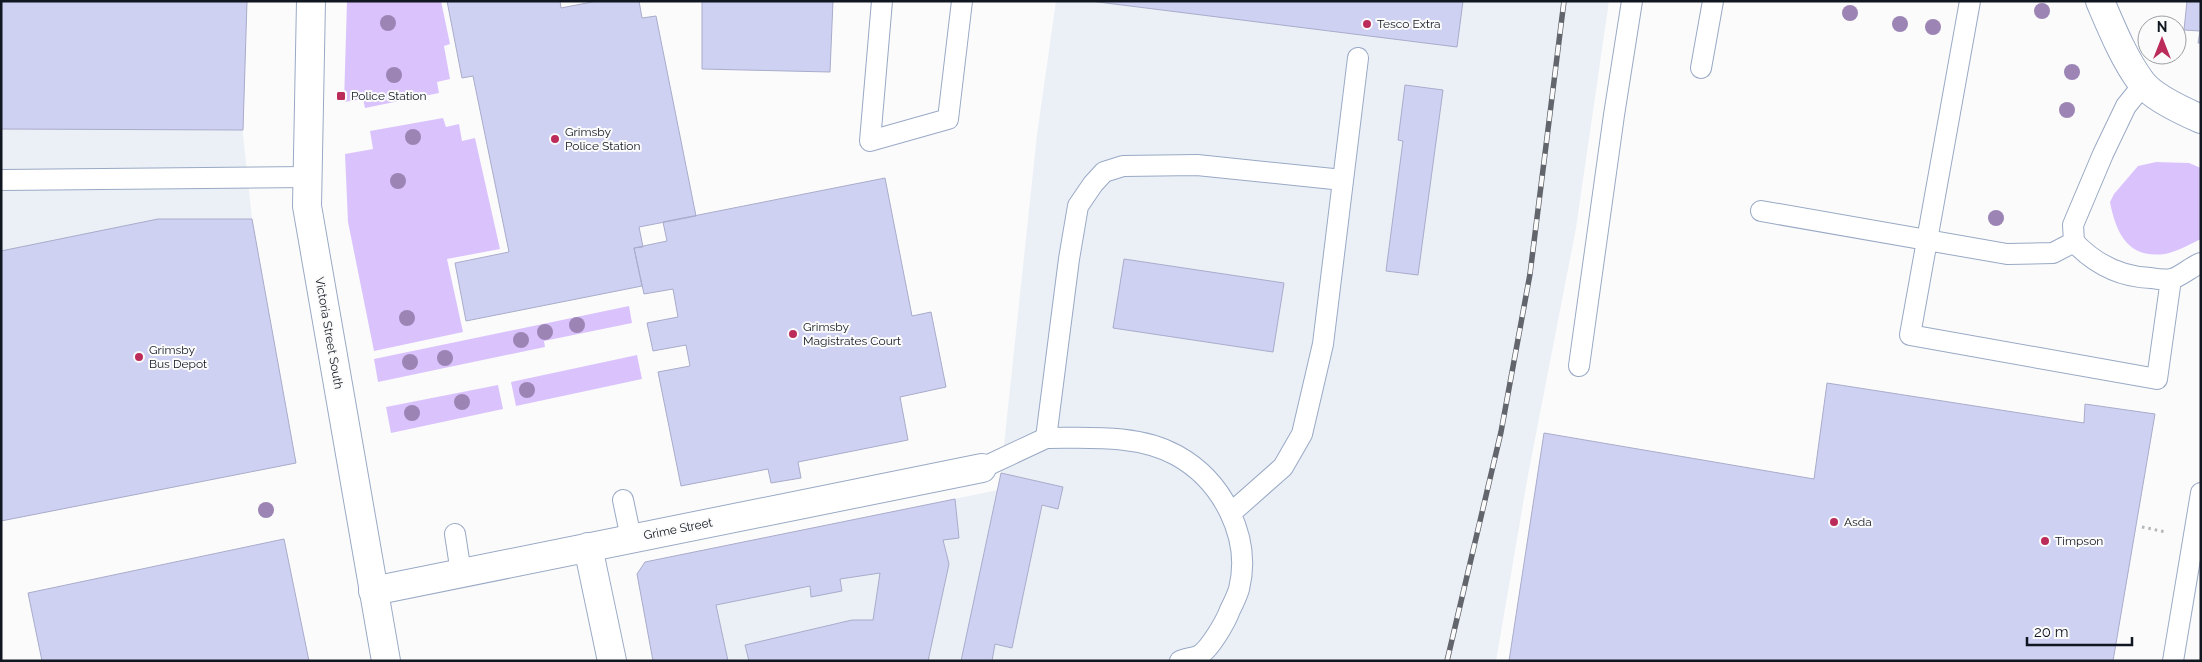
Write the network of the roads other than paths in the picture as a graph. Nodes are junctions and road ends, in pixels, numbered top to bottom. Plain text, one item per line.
1 (311, 1) edge
2 (882, 1) edge
3 (962, 1) edge
4 (1632, 1) edge
5 (1713, 1) edge
6 (1970, 1) edge
7 (2100, 1) edge
8 (1358, 58) dead end
9 (1701, 68) dead end
10 (2143, 84) junction
11 (2201, 119) edge
12 (308, 177) junction
13 (1, 180) edge
14 (1344, 180) junction
15 (1760, 211) dead end
16 (1927, 240) junction
17 (2074, 242) junction
18 (2201, 262) edge
19 (2171, 279) junction
20 (1579, 366) dead end
21 (1046, 438) junction
22 (982, 468) joint
23 (2201, 493) edge
24 (624, 500) dead end
25 (1231, 513) junction
26 (455, 534) dead end
27 (632, 538) junction
28 (588, 547) junction
29 (461, 573) junction
30 (374, 591) junction
31 (386, 661) edge
32 (612, 661) edge
33 (1180, 661) edge
34 (2173, 661) edge

1 - 12 main road, Victoria Street South
2 - 3 lane
4 - 20 lane
5 - 9 lane
6 - 16 lane
7 - 10 main road
8 - 14 lane
10 - 11 main road
10 - 17 lane
12 - 13 lane
12 - 30 main road, Victoria Street South
14 - 21 lane
14 - 25 lane
15 - 16 lane
16 - 17 lane
16 - 19 lane
17 - 19 lane
18 - 19 lane
21 - 22 lane
21 - 25 lane
22 - 27 main road, Grime Street
23 - 34 lane
24 - 27 lane
25 - 33 lane
26 - 29 lane
27 - 28 main road, Grime Street
28 - 29 main road, Grime Street
28 - 32 main road
29 - 30 main road, Grime Street
30 - 31 main road, Victoria Street South

